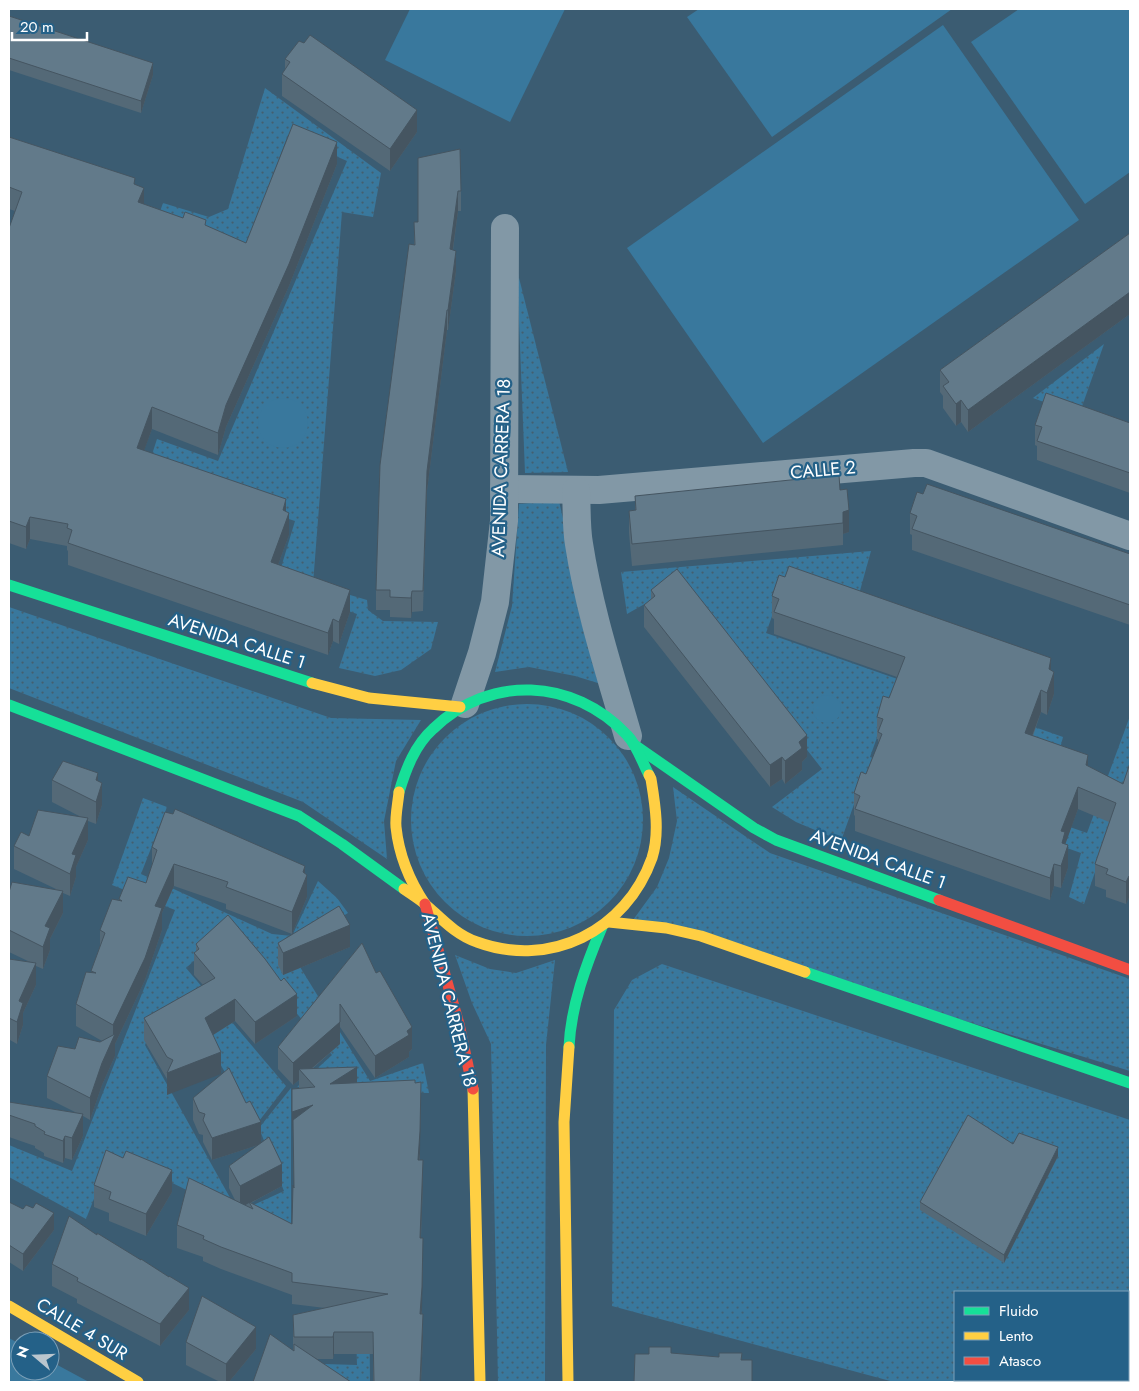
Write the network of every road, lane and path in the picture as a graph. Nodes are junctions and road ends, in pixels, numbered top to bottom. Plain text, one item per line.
1 (504, 228) dead end
2 (504, 489) junction
3 (576, 491) junction
4 (1130, 536) edge
5 (9, 585) edge
6 (9, 705) edge
7 (463, 705) junction
8 (630, 740) junction
9 (425, 904) junction
10 (605, 925) junction
11 (1130, 970) edge
12 (1130, 1083) edge
13 (9, 1306) edge
14 (138, 1382) edge
15 (480, 1382) edge
16 (568, 1382) edge

1 - 2 street, AVENIDA CARRERA 18
2 - 3 street, CALLE 2
2 - 7 street, AVENIDA CARRERA 18
3 - 4 street, CALLE 2
3 - 8 street
5 - 7 main road, AVENIDA CALLE 1
6 - 9 main road
7 - 8 main road
7 - 9 main road, AVENIDA CARRERA 18
8 - 10 main road
8 - 11 main road, AVENIDA CALLE 1
9 - 10 main road
9 - 15 main road, AVENIDA CARRERA 18
10 - 12 main road
10 - 16 main road
13 - 14 main road, CALLE 4 SUR

